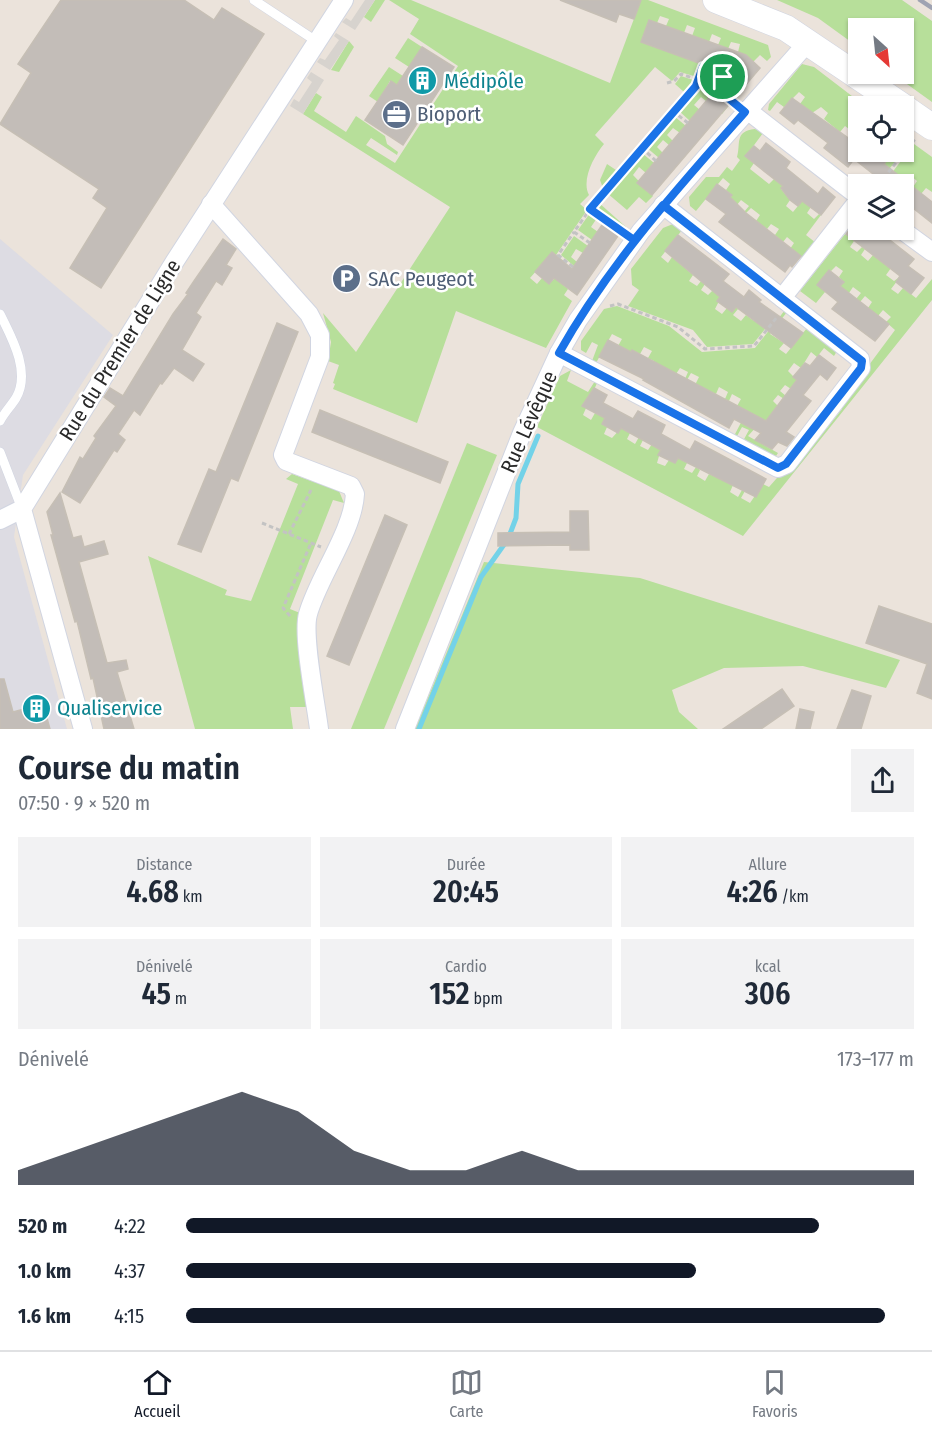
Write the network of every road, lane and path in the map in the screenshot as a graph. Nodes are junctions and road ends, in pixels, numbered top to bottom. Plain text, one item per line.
1 (254, 0) edge
2 (344, 0) edge
3 (716, 0) edge
4 (316, 41) junction
5 (808, 41) junction
6 (698, 80) junction
7 (667, 83) dead end
8 (715, 87) junction
9 (887, 96) edge
10 (746, 111) junction
11 (674, 112) junction
12 (914, 115) edge
13 (688, 123) dead end
14 (930, 126) edge
15 (642, 148) junction
16 (656, 160) dead end
17 (888, 174) edge
18 (848, 188) edge
19 (211, 204) junction
20 (663, 205) junction
21 (590, 209) junction
22 (848, 215) edge
23 (574, 232) junction
24 (914, 239) edge
25 (634, 240) junction
26 (590, 243) dead end
27 (932, 252) edge
28 (573, 267) dead end
29 (785, 300) junction
30 (585, 310) junction
31 (0, 314) edge
32 (559, 353) junction
33 (0, 421) edge
34 (0, 452) edge
35 (319, 473) junction
36 (22, 509) junction
37 (0, 520) edge
38 (262, 523) dead end
39 (289, 534) junction
40 (334, 552) junction
41 (83, 729) edge
42 (319, 729) edge
43 (405, 729) edge

1 - 4 lane
2 - 4 street, Rue du Premier de Ligne
3 - 5 main road
4 - 19 street, Rue du Premier de Ligne
5 - 9 main road
5 - 10 street, Rue Lévêque
6 - 7 path
6 - 8 path
6 - 8 path
6 - 11 path
8 - 10 path
10 - 18 street
10 - 20 street, Rue Lévêque
11 - 13 path
11 - 15 path
12 - 14 main road
14 - 17 path
15 - 16 path
15 - 21 path
19 - 35 street
19 - 36 street, Rue du Premier de Ligne
20 - 25 street, Rue Lévêque
20 - 29 street
21 - 23 path
21 - 25 path
22 - 29 street
23 - 26 path
23 - 28 path
24 - 27 street
25 - 30 street, Rue Lévêque
29 - 30 path
29 - 32 street
30 - 32 street, Rue Lévêque
31 - 33 lane
32 - 43 street, Rue Lévêque
34 - 36 lane
35 - 39 path
35 - 40 street
36 - 37 street
36 - 41 street
38 - 39 path
39 - 40 path
40 - 42 street

